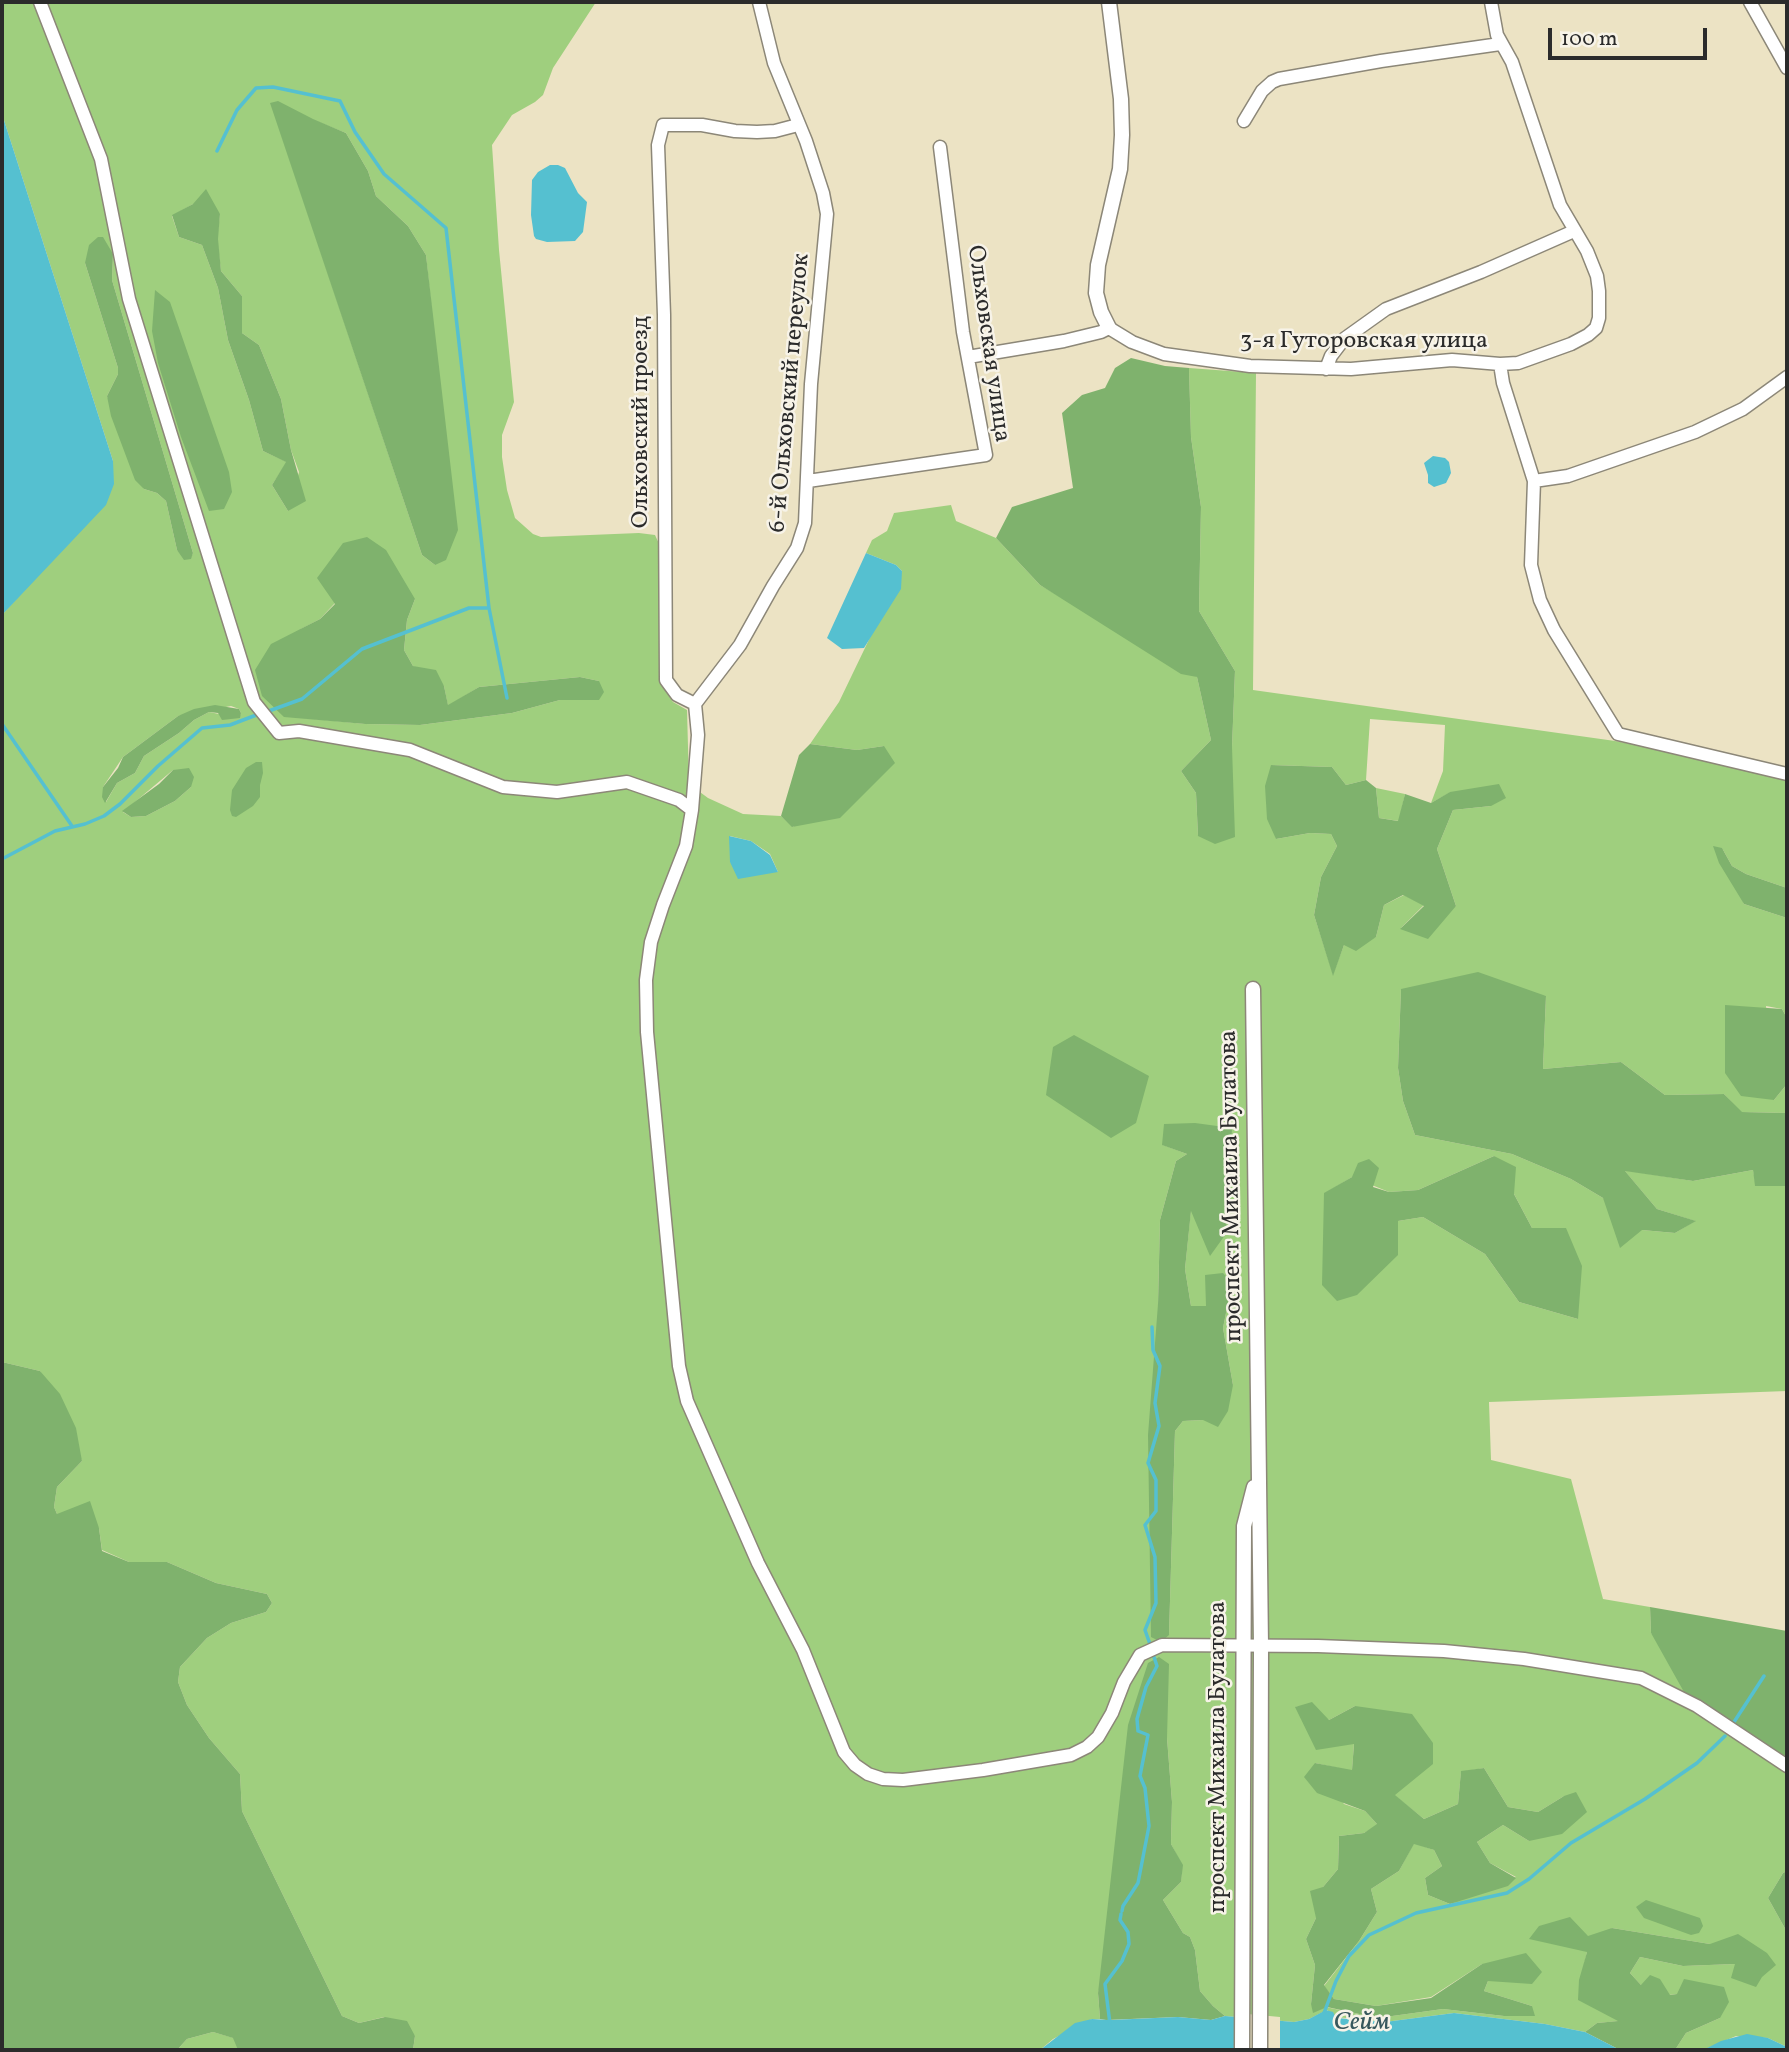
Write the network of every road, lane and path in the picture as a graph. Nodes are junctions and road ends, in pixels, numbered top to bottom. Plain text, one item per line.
1 (40, 2) edge
2 (759, 2) edge
3 (1109, 2) edge
4 (1491, 2) edge
5 (1750, 2) edge
6 (1500, 44) junction
7 (1787, 68) edge
8 (1244, 121) dead end
9 (798, 125) junction
10 (940, 147) dead end
11 (1574, 231) junction
12 (1110, 328) junction
13 (968, 357) junction
14 (1500, 364) junction
15 (1326, 369) junction
16 (1787, 377) edge
17 (808, 481) junction
18 (1534, 481) junction
19 (695, 704) junction
20 (1787, 774) edge
21 (692, 810) junction
22 (1254, 989) dead end
23 (1259, 1466) junction
24 (1242, 1646) junction
25 (1261, 1646) junction
26 (1787, 1766) edge
27 (1241, 2050) edge
28 (1260, 2050) edge

1 - 21 street
2 - 9 street, 6-й Ольховский переулок
3 - 12 street
4 - 6 street
5 - 7 street
6 - 8 street
6 - 11 street
9 - 17 street, 6-й Ольховский переулок
9 - 19 street, Ольховский проезд
10 - 13 street, Ольховская улица
11 - 14 street, 3-я Гуторовская улица
11 - 15 street
12 - 13 street
12 - 15 street, 3-я Гуторовская улица
13 - 17 street, Ольховская улица
14 - 15 street, 3-я Гуторовская улица
14 - 18 street, 3-я Гуторовская улица
16 - 18 street
17 - 19 street, 6-й Ольховский переулок
18 - 20 street, 3-я Гуторовская улица
19 - 21 street
21 - 24 street
22 - 23 street, проспект Михаила Булатова
23 - 24 street, проспект Михаила Булатова
23 - 25 street, проспект Михаила Булатова
24 - 25 street
24 - 27 street, проспект Михаила Булатова
25 - 26 street
25 - 28 street, проспект Михаила Булатова

